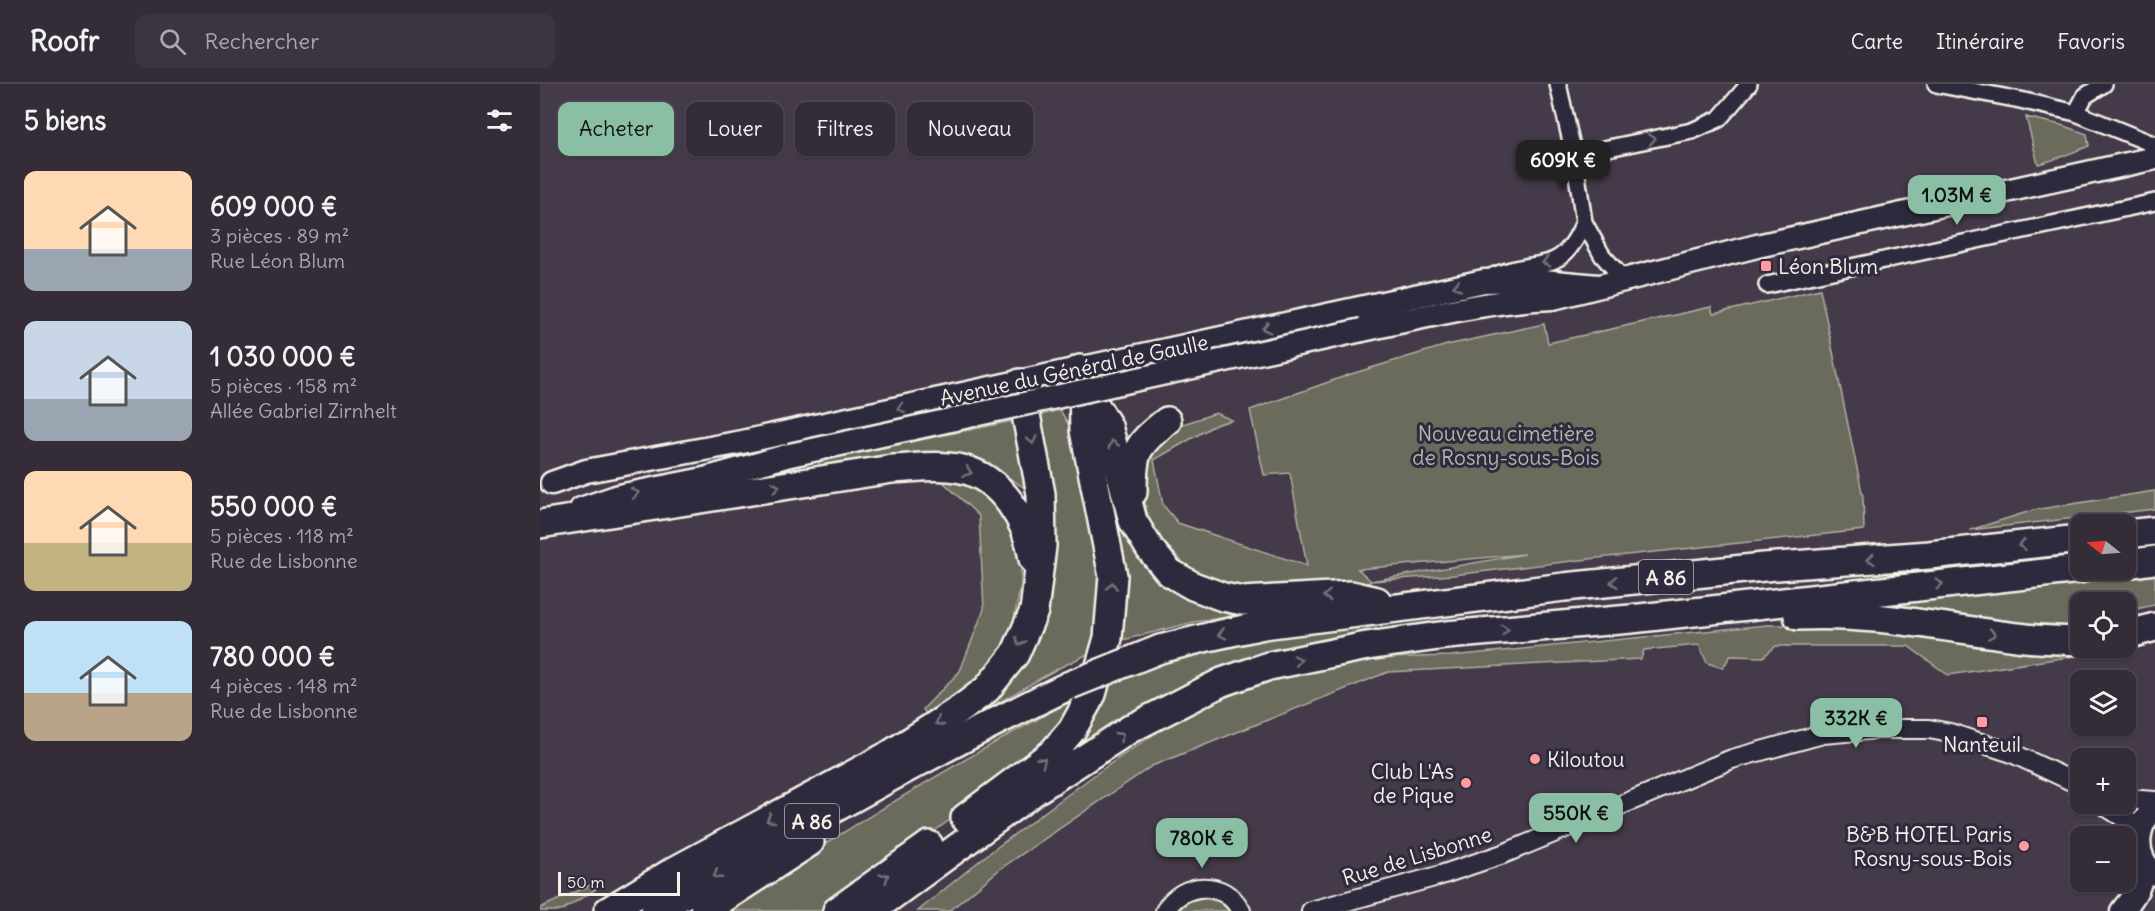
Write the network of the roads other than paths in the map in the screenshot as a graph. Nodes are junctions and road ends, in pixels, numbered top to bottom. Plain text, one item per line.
1 (1558, 84) edge
2 (1749, 84) edge
3 (1936, 84) edge
4 (2104, 84) edge
5 (2076, 113) junction
6 (2155, 145) edge
7 (1574, 155) junction
8 (2155, 158) edge
9 (2155, 202) edge
10 (1584, 222) junction
11 (1484, 280) junction
12 (1625, 281) junction
13 (1767, 285) dead end
14 (1598, 286) junction
15 (1081, 377) junction
16 (1020, 383) junction
17 (1167, 421) dead end
18 (789, 455) junction
19 (546, 484) edge
20 (1133, 520) junction
21 (540, 524) edge
22 (2155, 531) edge
23 (2136, 533) edge
24 (2070, 540) edge
25 (2155, 561) edge
26 (2136, 563) edge
27 (2070, 570) edge
28 (1038, 587) junction
29 (1405, 608) junction
30 (2155, 613) edge
31 (2136, 618) edge
32 (1631, 619) junction
33 (2155, 627) edge
34 (2136, 632) edge
35 (2070, 640) edge
36 (970, 734) junction
37 (2070, 780) edge
38 (1036, 790) junction
39 (2136, 800) edge
40 (2155, 801) edge
41 (2155, 808) edge
42 (2118, 814) edge
43 (2146, 857) edge
44 (2155, 895) edge
45 (608, 911) edge
46 (655, 911) edge
47 (704, 911) edge
48 (837, 911) edge
49 (871, 911) edge
50 (902, 911) edge
51 (1165, 911) edge
52 (1241, 911) edge
53 (1311, 911) edge
54 (2122, 911) edge
55 (2138, 911) edge

1 - 7 street
7 -> 2 street
3 - 5 street
4 - 5 street
5 - 6 street
7 - 10 street
8 - 12 main road, Avenue du Général de Gaulle
9 - 13 street
10 -> 11 street
10 - 12 street
11 - 14 main road, Avenue du Général de Gaulle
11 -> 15 main road, Avenue du Général de Gaulle
12 - 14 main road, Avenue du Général de Gaulle
14 - 18 main road, Avenue du Général de Gaulle, bridge
15 - 16 main road, Avenue du Général de Gaulle
20 -> 15 highway
48 -> 15 highway
16 -> 19 main road, Avenue du Général de Gaulle
16 -> 28 highway
17 - 20 highway
18 - 19 main road, Avenue du Général de Gaulle
21 -> 18 main road, Avenue du Général de Gaulle
29 -> 20 highway
21 -> 28 highway
22 - 23 highway
24 -> 29 highway, A 86
25 - 26 highway
32 -> 27 highway, A 86
28 -> 45 highway
29 -> 36 highway, A 86, bridge
30 - 31 highway
32 -> 35 highway
38 -> 32 highway, A 86
33 - 34 highway
36 -> 46 highway, A 86
36 - 47 highway
37 - 53 street, Rue de Lisbonne
38 - 49 highway, A 86
38 - 50 highway
39 - 40 street
41 - 43 main road
42 - 43 street
43 - 54 main road
44 - 55 main road
51 - 52 street

